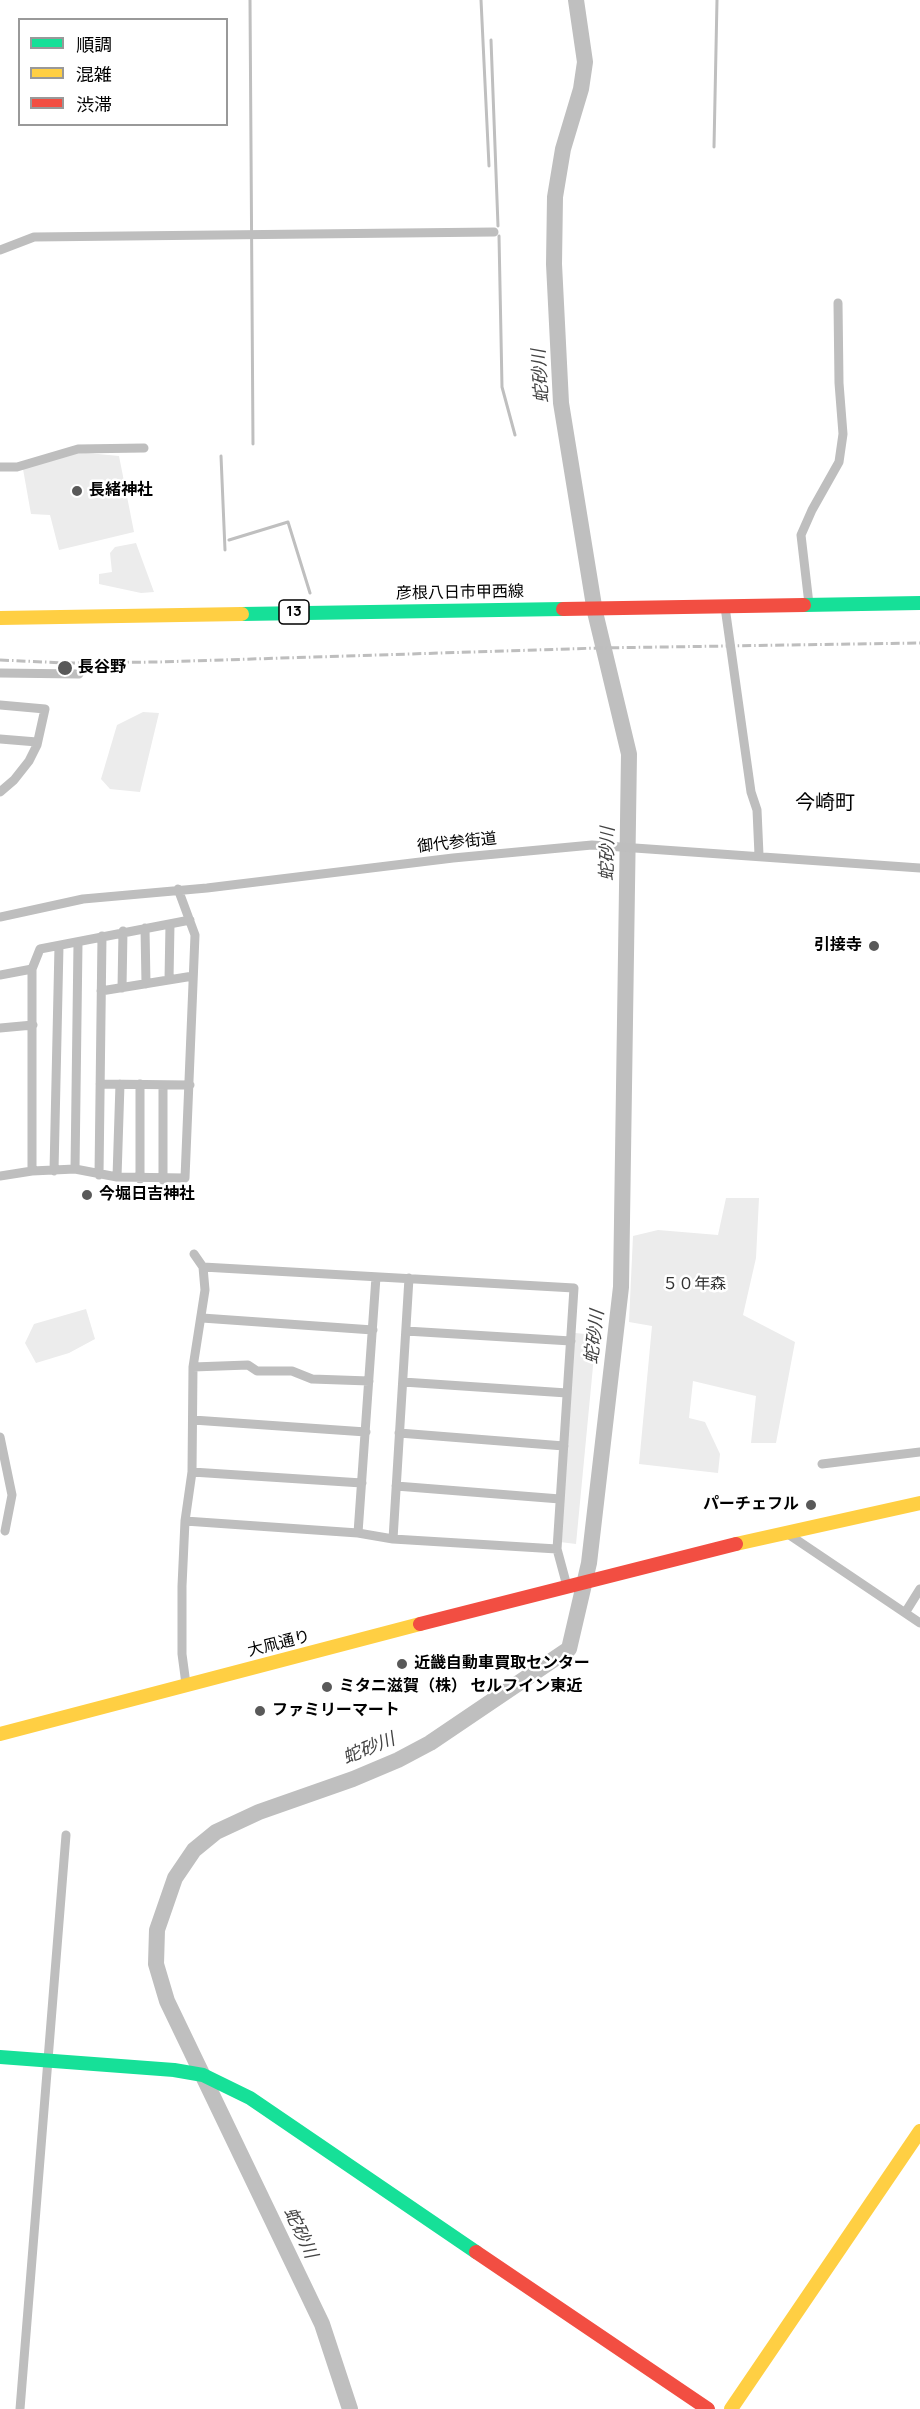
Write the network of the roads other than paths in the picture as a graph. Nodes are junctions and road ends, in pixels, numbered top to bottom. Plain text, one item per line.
1 (494, 232) dead end
2 (0, 250) edge
3 (838, 303) dead end
4 (144, 448) dead end
5 (0, 467) edge
6 (920, 603) edge
7 (809, 604) junction
8 (725, 607) junction
9 (0, 618) edge
10 (0, 673) edge
11 (79, 675) dead end
12 (0, 705) edge
13 (0, 739) edge
14 (38, 742) junction
15 (0, 792) edge
16 (759, 855) junction
17 (920, 868) edge
18 (178, 889) junction
19 (0, 917) edge
20 (190, 920) junction
21 (170, 924) junction
22 (146, 928) junction
23 (123, 931) junction
24 (102, 936) junction
25 (78, 943) junction
26 (59, 946) junction
27 (32, 969) junction
28 (0, 975) edge
29 (193, 976) junction
30 (169, 980) junction
31 (146, 984) junction
32 (122, 987) junction
33 (101, 991) junction
34 (33, 1025) junction
35 (0, 1028) edge
36 (100, 1084) junction
37 (120, 1084) junction
38 (140, 1084) junction
39 (163, 1085) junction
40 (190, 1085) junction
41 (75, 1169) junction
42 (32, 1171) junction
43 (54, 1171) junction
44 (99, 1175) junction
45 (0, 1176) edge
46 (117, 1177) junction
47 (140, 1179) junction
48 (163, 1180) junction
49 (194, 1254) dead end
50 (204, 1267) junction
51 (376, 1276) junction
52 (410, 1278) junction
53 (202, 1318) junction
54 (373, 1330) junction
55 (406, 1330) junction
56 (571, 1341) junction
57 (193, 1367) junction
58 (369, 1381) junction
59 (403, 1382) junction
60 (567, 1393) junction
61 (193, 1420) junction
62 (366, 1432) junction
63 (399, 1433) junction
64 (0, 1437) edge
65 (564, 1446) junction
66 (920, 1452) edge
67 (822, 1464) dead end
68 (192, 1472) junction
69 (362, 1484) junction
70 (396, 1486) junction
71 (560, 1499) junction
72 (920, 1503) edge
73 (185, 1521) junction
74 (5, 1531) dead end
75 (785, 1532) junction
76 (358, 1533) junction
77 (393, 1539) junction
78 (557, 1549) junction
79 (567, 1586) junction
80 (920, 1590) edge
81 (905, 1613) junction
82 (920, 1623) edge
83 (186, 1684) junction
84 (0, 1734) edge
85 (66, 1835) dead end
86 (0, 2058) edge
87 (46, 2061) junction
88 (920, 2131) edge
89 (20, 2409) edge
90 (708, 2409) edge
91 (731, 2409) edge

1 - 2 street
3 - 7 street
4 - 5 street
6 - 7 street, 彦根八日市甲西線 / 13
7 - 8 street, 彦根八日市甲西線 / 13
8 - 9 street, 彦根八日市甲西線 / 13
8 - 16 street
10 - 11 street
12 - 14 street
13 - 14 street
14 - 15 street
16 - 17 street, 御代参街道
16 - 18 street, 御代参街道
18 - 19 street, 御代参街道
18 - 20 street
20 - 21 street
20 - 29 street
21 - 22 street
21 - 30 street
22 - 23 street
22 - 31 street
23 - 24 street
23 - 32 street
24 - 25 street
24 - 33 street
25 - 26 street
25 - 41 street
26 - 27 street
26 - 43 street
27 - 28 street
27 - 34 street
29 - 30 street
29 - 40 street
30 - 31 street
31 - 32 street
32 - 33 street
33 - 36 street
34 - 35 street
34 - 42 street
36 - 37 street
36 - 44 street
37 - 38 street
37 - 46 street
38 - 39 street
38 - 47 street
39 - 40 street
39 - 48 street
40 - 48 street
41 - 43 street
41 - 44 street
42 - 43 street
42 - 45 street
44 - 46 street
46 - 47 street
47 - 48 street
49 - 50 street
50 - 51 street
50 - 53 street
51 - 52 street
51 - 54 street
52 - 55 street
52 - 56 street
53 - 54 street
53 - 57 street
54 - 58 street
55 - 56 street
55 - 59 street
56 - 60 street
57 - 58 street
57 - 61 street
58 - 62 street
59 - 60 street
59 - 63 street
60 - 65 street
61 - 62 street
61 - 68 street
62 - 69 street
63 - 65 street
63 - 70 street
64 - 74 street
65 - 71 street
66 - 67 street
68 - 69 street
68 - 73 street
69 - 76 street
70 - 71 street
70 - 77 street
71 - 78 street
72 - 75 street, 大凧通り
73 - 76 street
73 - 83 street
75 - 79 street, 大凧通り
75 - 81 street
76 - 77 street
77 - 78 street
78 - 79 street
79 - 83 street, 大凧通り
80 - 81 street
81 - 82 street
83 - 84 street, 大凧通り
85 - 87 street
86 - 87 street
87 - 89 street
87 - 90 street
88 - 91 street

